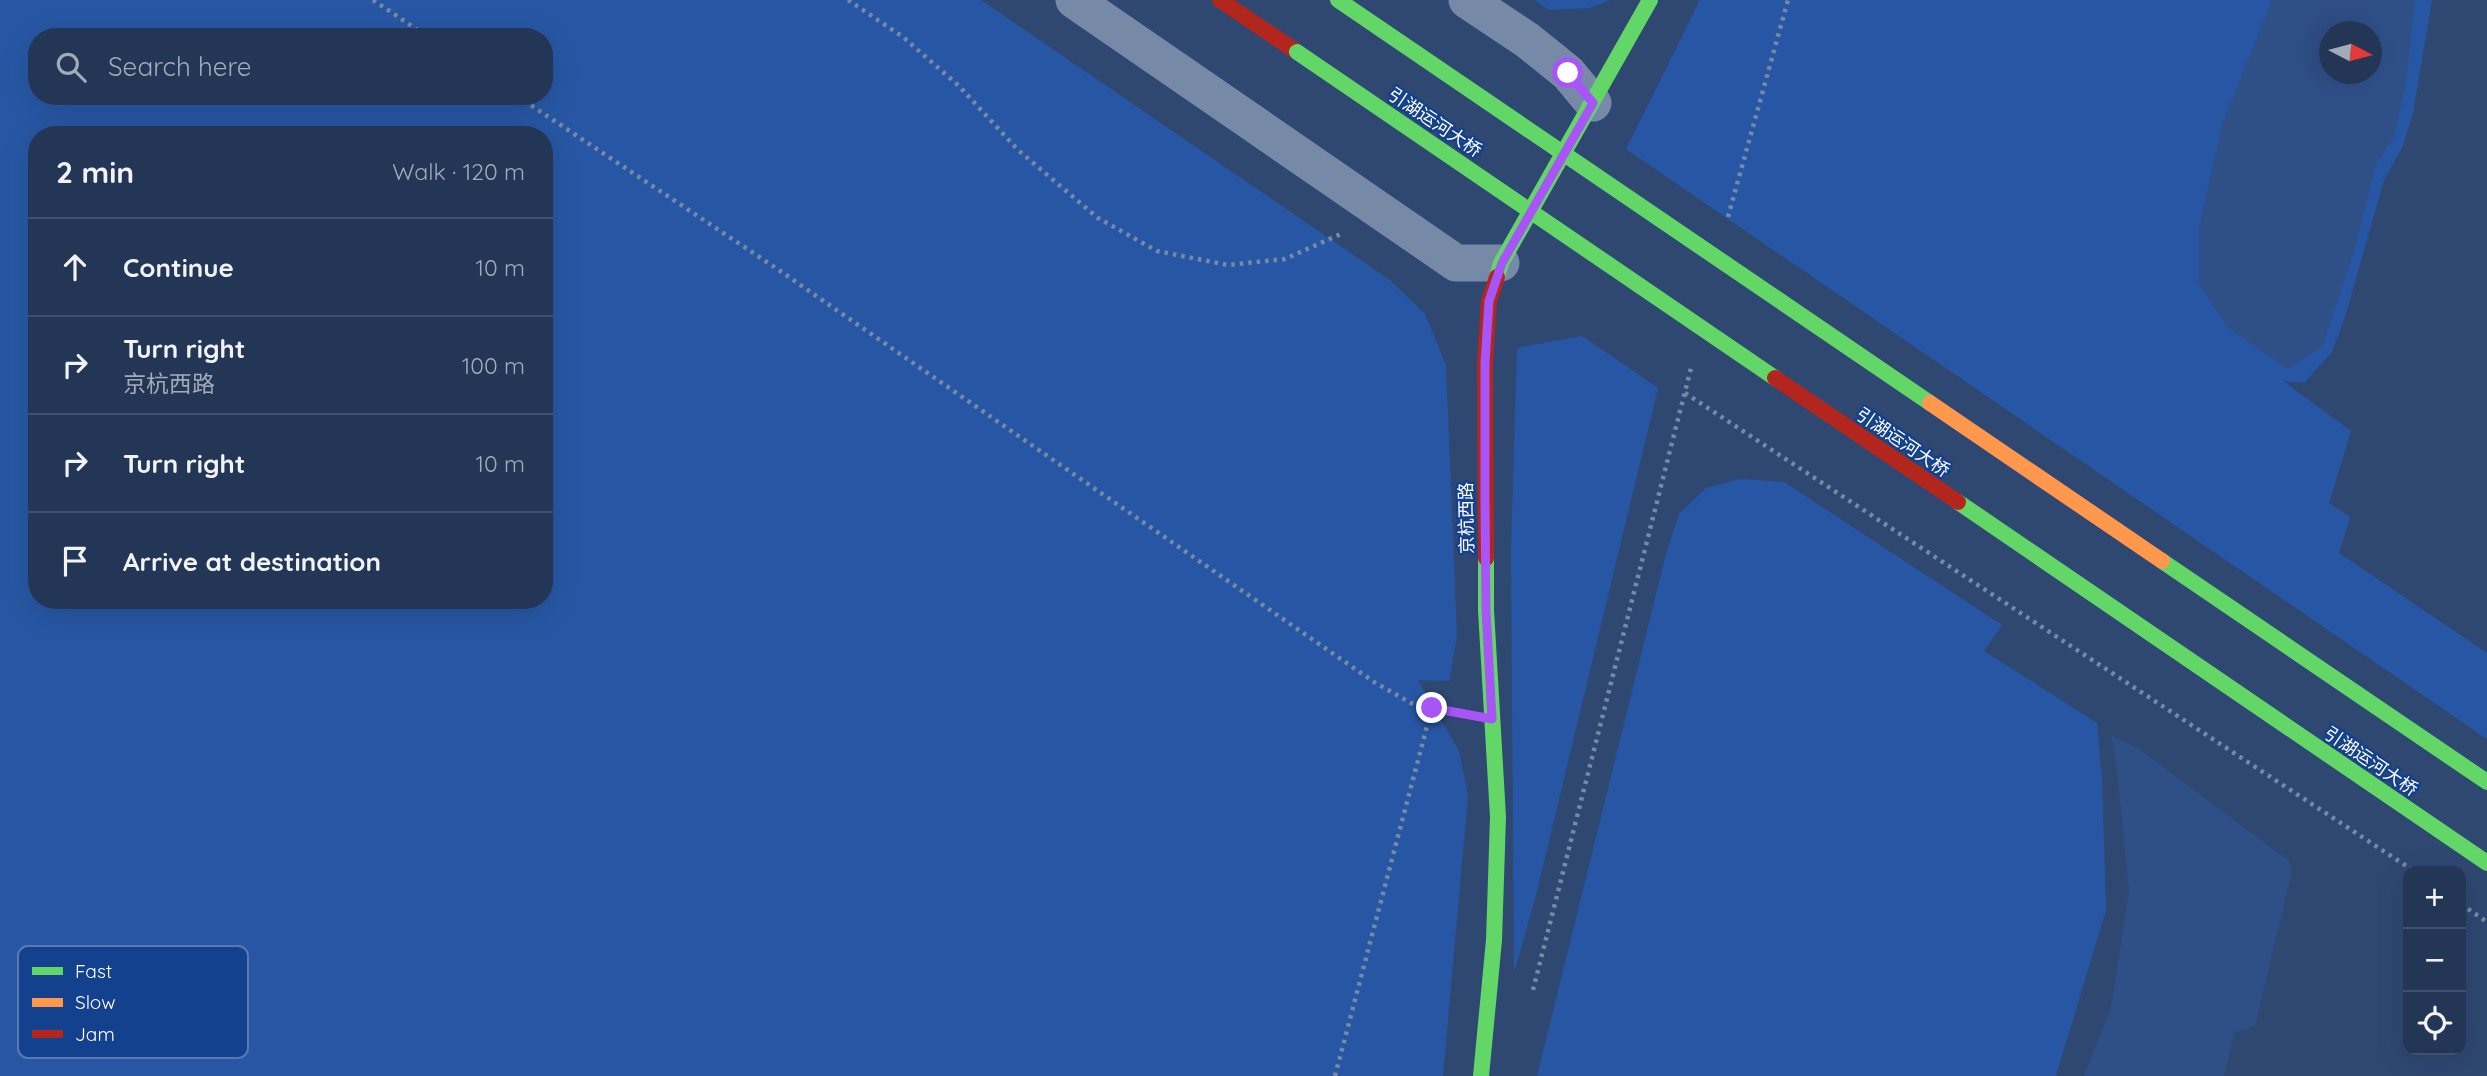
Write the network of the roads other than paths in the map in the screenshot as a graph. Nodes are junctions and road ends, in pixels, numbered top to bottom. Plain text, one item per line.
1 (1074, 0) edge
2 (1220, 0) edge
3 (1338, 0) edge
4 (1467, 0) edge
5 (1650, 0) edge
6 (1593, 103) junction
7 (1502, 263) junction
8 (2487, 782) edge
9 (2487, 863) edge
10 (1481, 1076) edge

1 - 7 street
2 - 9 main road, 引湖运河大桥, bridge
3 - 8 main road, bridge
4 - 6 street
5 - 6 main road, 京杭西路
6 - 7 main road, 京杭西路
7 - 10 main road, 京杭西路

